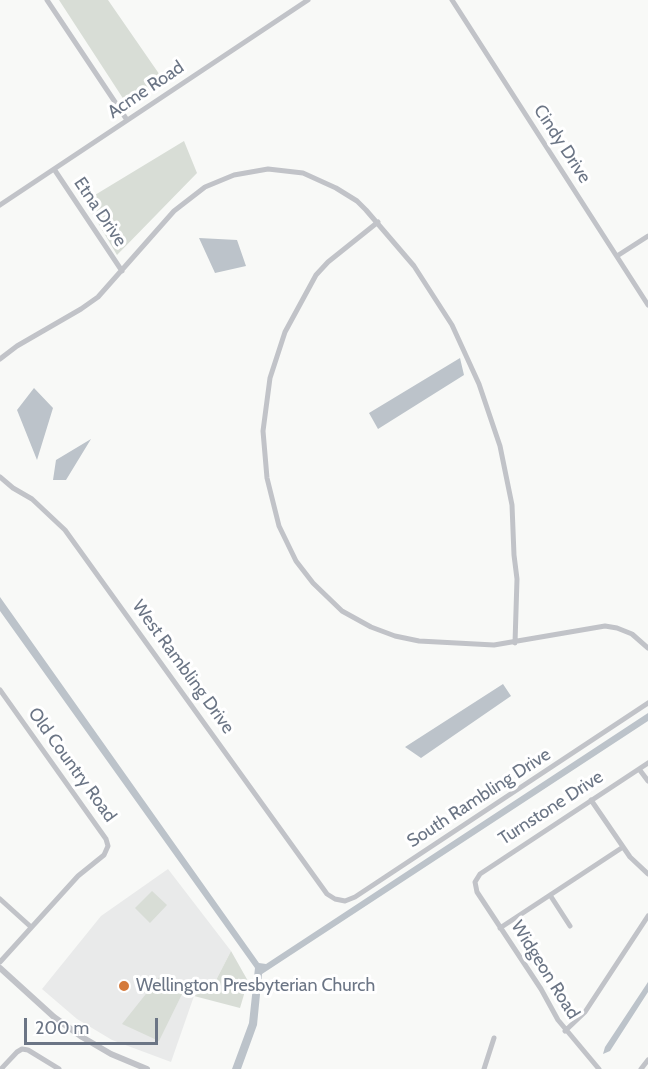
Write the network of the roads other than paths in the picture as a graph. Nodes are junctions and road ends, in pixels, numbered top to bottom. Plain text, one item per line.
1 (47, 0) edge
2 (308, 0) edge
3 (452, 0) edge
4 (127, 120) junction
5 (54, 169) junction
6 (0, 205) edge
7 (378, 222) junction
8 (648, 236) edge
9 (616, 256) junction
10 (122, 271) junction
11 (648, 305) edge
12 (0, 359) edge
13 (0, 477) edge
14 (515, 642) junction
15 (648, 648) edge
16 (0, 690) edge
17 (648, 704) edge
18 (648, 763) edge
19 (639, 769) junction
20 (648, 781) edge
21 (591, 800) junction
22 (623, 847) junction
23 (648, 874) edge
24 (475, 882) joint
25 (325, 891) joint
26 (550, 895) junction
27 (0, 899) edge
28 (648, 916) edge
29 (570, 926) dead end
30 (32, 927) junction
31 (501, 928) junction
32 (0, 962) edge
33 (0, 968) edge
34 (565, 1031) junction
35 (494, 1038) dead end
36 (648, 1060) edge
37 (143, 1068) edge
38 (1, 1069) edge
39 (59, 1069) edge
40 (484, 1069) edge
41 (599, 1069) edge
42 (641, 1069) edge

1 - 4 street
2 - 4 street, Acme Road
3 - 9 street, Cindy Drive
4 - 5 street, Acme Road
5 - 6 street, Acme Road
5 - 10 street, Etna Drive
7 - 10 street
7 - 14 street
7 - 14 street
8 - 9 street
9 - 11 street, Cindy Drive
10 - 12 street
13 - 25 street, West Rambling Drive
14 - 15 street
16 - 30 street, Old Country Road
17 - 25 street, South Rambling Drive
18 - 19 street, Turnstone Drive
19 - 20 street
19 - 21 street, Turnstone Drive
21 - 22 street
21 - 24 street, Turnstone Drive
22 - 23 street
22 - 26 street
24 - 31 street, Widgeon Road
26 - 29 street
26 - 31 street
27 - 30 street
28 - 34 street
30 - 32 street, Old Country Road
31 - 34 street, Widgeon Road
33 - 37 street
34 - 41 street, Widgeon Road
35 - 40 street
36 - 42 street
38 - 39 street

